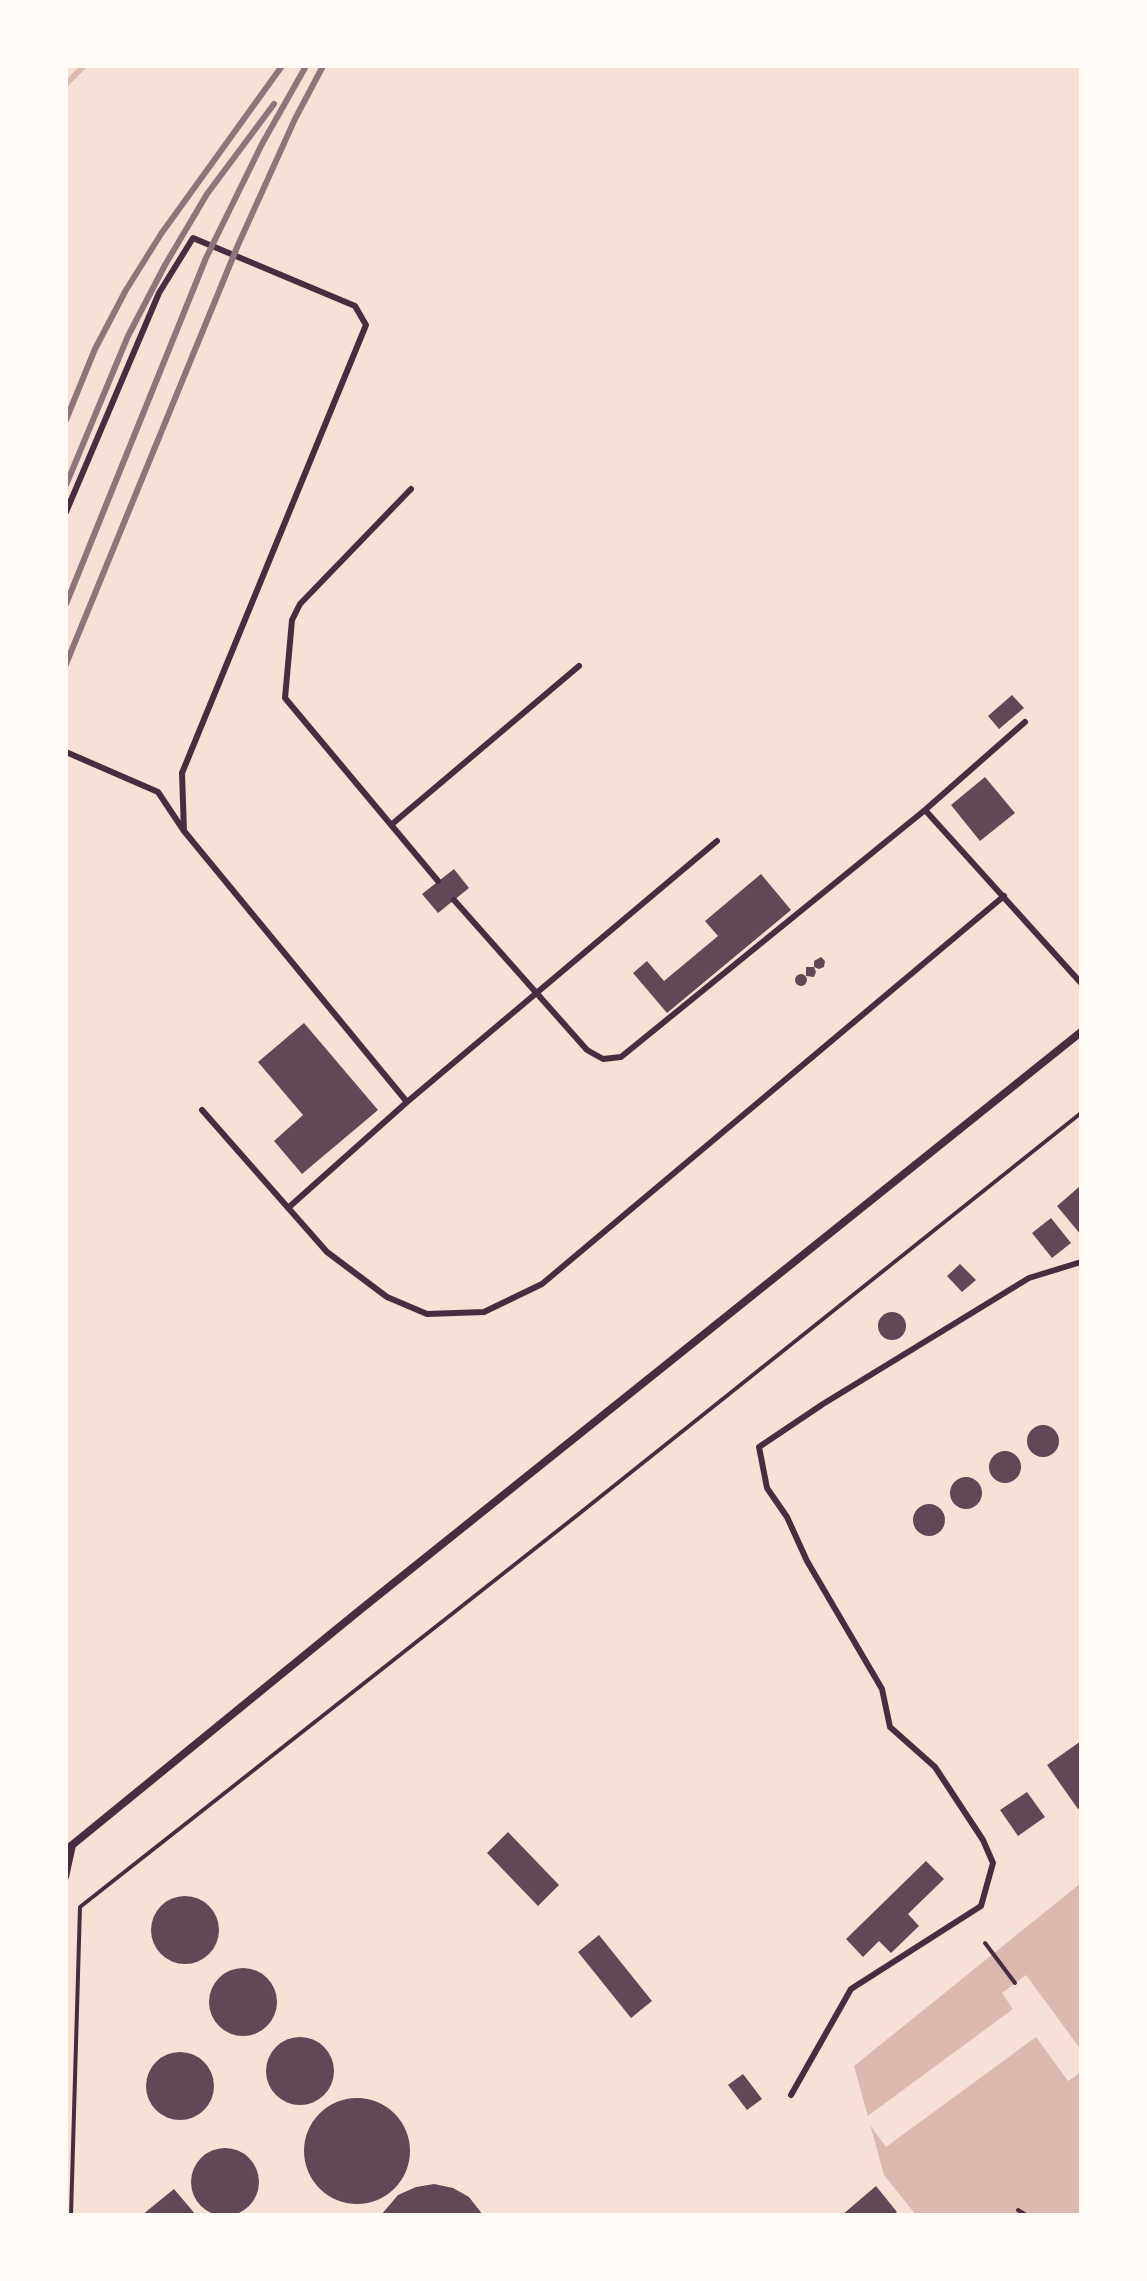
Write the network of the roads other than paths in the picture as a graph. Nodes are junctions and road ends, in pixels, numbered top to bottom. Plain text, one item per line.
1 (411, 489) dead end
2 (66, 512) edge
3 (579, 666) dead end
4 (1025, 722) dead end
5 (66, 752) edge
6 (925, 810) junction
7 (391, 825) junction
8 (184, 831) junction
9 (717, 841) dead end
10 (438, 881) dead end
11 (1004, 896) junction
12 (454, 900) dead end
13 (1081, 983) edge
14 (536, 996) junction
15 (1081, 1032) edge
16 (407, 1102) junction
17 (202, 1110) dead end
18 (288, 1208) junction
19 (1081, 1262) edge
20 (70, 1847) edge
21 (66, 1877) edge
22 (791, 2095) dead end

1 - 7 lane
2 - 8 lane
3 - 7 lane
4 - 6 lane
5 - 8 lane
6 - 11 lane
6 - 14 lane
7 - 10 lane
8 - 16 lane
9 - 14 lane
11 - 13 lane
11 - 18 lane
12 - 14 lane
14 - 16 lane
15 - 20 street
16 - 18 lane
17 - 18 lane
19 - 22 lane
20 - 21 lane

